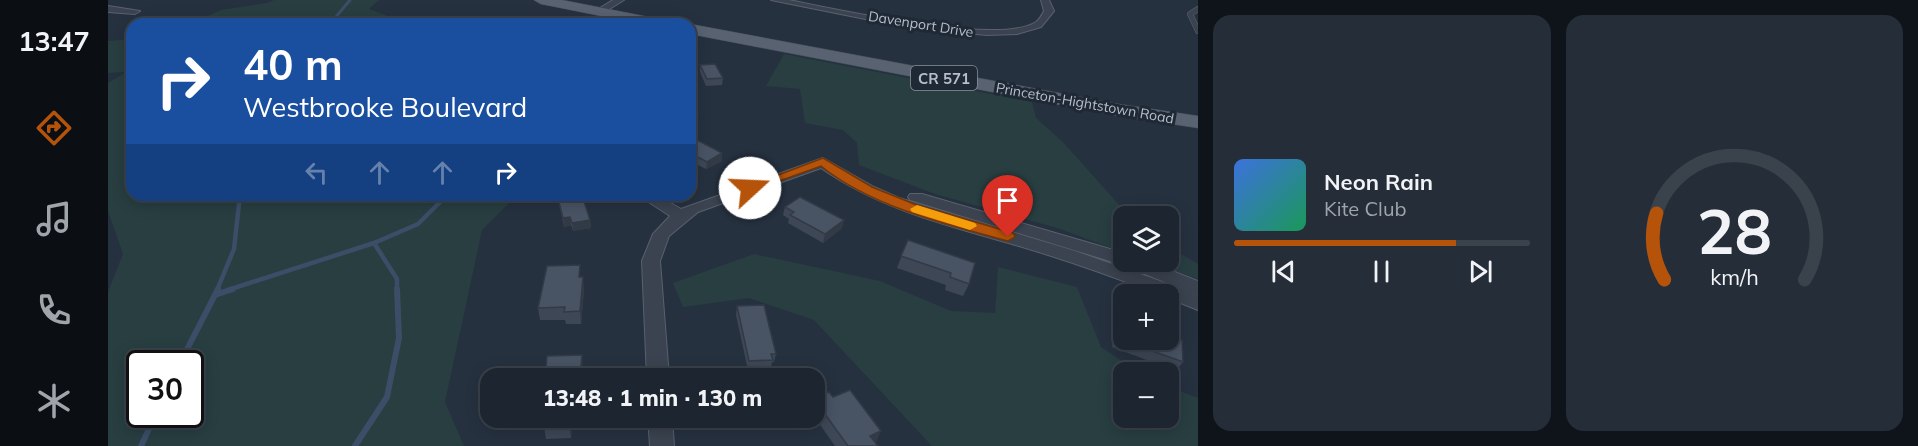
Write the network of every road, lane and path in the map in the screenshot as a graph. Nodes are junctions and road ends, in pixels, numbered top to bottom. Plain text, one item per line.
1 (542, 0) edge
2 (620, 0) edge
3 (775, 0) edge
4 (1045, 0) edge
5 (108, 9) edge
6 (1198, 9) edge
7 (135, 11) dead end
8 (600, 11) junction
9 (634, 18) edge
10 (696, 30) edge
11 (1198, 31) edge
12 (1194, 122) edge
13 (823, 162) junction
14 (656, 201) edge
15 (680, 215) junction
16 (1113, 256) edge
17 (1158, 272) edge
18 (1198, 288) edge
19 (1198, 303) edge
20 (657, 368) edge
21 (661, 428) edge
22 (662, 446) edge

1 - 8 main road
2 - 8 street
3 - 4 street, Davenport Drive
5 - 7 street
6 - 11 lane
8 - 9 main road
10 - 12 main road, Princeton-Hightstown Road / CR 571
13 - 15 street
13 - 16 street
13 - 19 street
14 - 15 street
15 - 20 street
17 - 18 street
21 - 22 street

